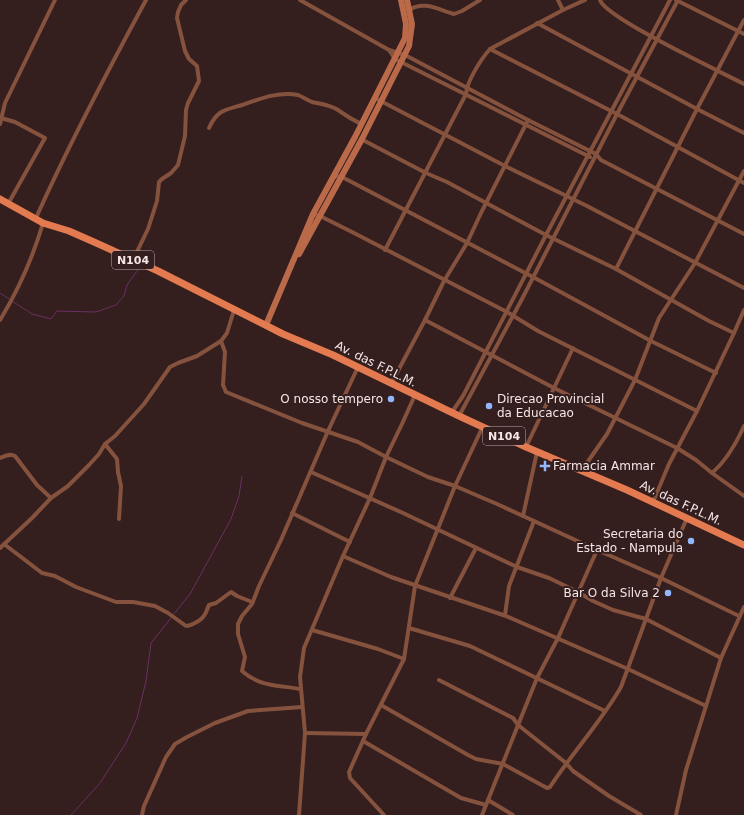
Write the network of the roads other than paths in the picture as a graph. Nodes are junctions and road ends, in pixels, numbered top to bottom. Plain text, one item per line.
1 (55, 0) edge
2 (146, 0) edge
3 (186, 0) edge
4 (301, 0) edge
5 (401, 0) edge
6 (407, 0) edge
7 (480, 0) edge
8 (558, 0) edge
9 (585, 0) edge
10 (600, 0) edge
11 (670, 0) edge
12 (677, 0) edge
13 (409, 10) junction
14 (563, 10) junction
15 (744, 20) edge
16 (537, 23) junction
17 (738, 31) junction
18 (744, 34) edge
19 (651, 36) junction
20 (657, 40) junction
21 (490, 49) junction
22 (389, 50) junction
23 (398, 52) junction
24 (405, 55) junction
25 (395, 59) junction
26 (402, 62) junction
27 (717, 70) junction
28 (632, 73) junction
29 (637, 76) junction
30 (744, 84) edge
31 (466, 87) junction
32 (466, 94) junction
33 (378, 99) junction
34 (697, 109) junction
35 (611, 112) junction
36 (617, 114) junction
37 (1, 118) junction
38 (527, 122) junction
39 (0, 124) edge
40 (362, 124) junction
41 (209, 128) dead end
42 (744, 133) edge
43 (445, 134) junction
44 (358, 138) junction
45 (678, 148) junction
46 (591, 152) junction
47 (596, 154) junction
48 (588, 156) junction
49 (594, 159) junction
50 (601, 160) junction
51 (505, 166) junction
52 (744, 171) edge
53 (426, 173) junction
54 (334, 176) junction
55 (342, 177) junction
56 (739, 181) junction
57 (744, 183) edge
58 (657, 189) junction
59 (567, 197) junction
60 (0, 199) edge
61 (572, 199) junction
62 (8, 204) junction
63 (486, 204) junction
64 (406, 211) junction
65 (313, 214) junction
66 (320, 216) junction
67 (36, 218) junction
68 (717, 220) junction
69 (43, 223) junction
70 (635, 231) junction
71 (744, 234) edge
72 (546, 235) junction
73 (552, 238) junction
74 (467, 243) junction
75 (386, 250) junction
76 (133, 260) junction
77 (695, 263) junction
78 (292, 265) junction
79 (616, 269) junction
80 (527, 273) junction
81 (533, 276) junction
82 (444, 280) junction
83 (744, 288) edge
84 (672, 299) junction
85 (234, 310) junction
86 (744, 310) edge
87 (507, 312) junction
88 (513, 316) junction
89 (0, 320) edge
90 (425, 320) junction
91 (266, 325) junction
92 (734, 333) junction
93 (221, 341) junction
94 (651, 341) junction
95 (573, 348) junction
96 (486, 351) junction
97 (492, 354) junction
98 (358, 367) junction
99 (716, 373) junction
100 (635, 380) junction
101 (391, 384) junction
102 (554, 388) junction
103 (415, 395) junction
104 (697, 411) junction
105 (452, 412) junction
106 (459, 416) junction
107 (616, 418) junction
108 (483, 426) junction
109 (744, 426) edge
110 (328, 431) junction
111 (105, 444) junction
112 (526, 447) junction
113 (677, 448) junction
114 (537, 452) junction
115 (386, 457) junction
116 (0, 458) edge
117 (582, 470) junction
118 (311, 472) junction
119 (712, 473) junction
120 (455, 486) junction
121 (744, 496) edge
122 (51, 498) junction
123 (370, 498) junction
124 (653, 502) junction
125 (292, 513) junction
126 (523, 516) junction
127 (118, 518) dead end
128 (687, 518) junction
129 (534, 520) junction
130 (438, 528) junction
131 (350, 542) junction
132 (4, 544) junction
133 (744, 544) edge
134 (0, 548) edge
135 (476, 548) junction
136 (596, 550) junction
137 (343, 556) junction
138 (517, 567) junction
139 (661, 578) junction
140 (415, 586) junction
141 (578, 592) junction
142 (450, 598) junction
143 (252, 602) junction
144 (744, 607) edge
145 (504, 615) junction
146 (739, 616) junction
147 (646, 618) junction
148 (409, 628) junction
149 (312, 630) junction
150 (558, 638) junction
151 (721, 658) junction
152 (404, 659) junction
153 (628, 669) junction
154 (537, 678) junction
155 (439, 680) dead end
156 (300, 689) junction
157 (381, 705) junction
158 (706, 706) junction
159 (302, 707) junction
160 (605, 712) junction
161 (518, 725) junction
162 (305, 733) junction
163 (366, 734) junction
164 (363, 741) junction
165 (566, 763) junction
166 (503, 764) junction
167 (488, 800) junction
168 (486, 805) junction
169 (634, 814) edge
170 (142, 815) edge
171 (299, 815) edge
172 (384, 815) edge
173 (482, 815) edge
174 (512, 815) edge
175 (640, 815) edge
176 (676, 815) edge

1 - 37 street
2 - 67 street
3 - 76 street
4 - 22 street
5 - 23 street
6 - 13 street
7 - 13 street
8 - 14 street
9 - 14 street
10 - 19 street
11 - 19 street
12 - 17 street
12 - 20 street
13 - 24 street
14 - 16 street
15 - 17 street
16 - 21 street
16 - 28 street
17 - 18 street
17 - 27 street
19 - 20 street
19 - 28 street
20 - 27 street
20 - 29 street
21 - 31 street
21 - 35 street
22 - 23 street
22 - 25 street
23 - 24 street
23 - 25 street
24 - 26 street
24 - 31 street
25 - 26 street
25 - 33 street
26 - 32 street
26 - 33 street
27 - 30 street
27 - 34 street
28 - 29 street
28 - 35 street
29 - 34 street
29 - 36 street
31 - 32 street
31 - 38 street
32 - 38 street
32 - 43 street
33 - 40 street
33 - 43 street
33 - 44 street
34 - 42 street
34 - 45 street
35 - 36 street
35 - 46 street
36 - 45 street
36 - 47 street
37 - 39 street
37 - 62 street
38 - 46 street
38 - 48 street
38 - 51 street
40 - 41 street
40 - 44 street
43 - 51 street
43 - 53 street
44 - 53 street
44 - 54 street
44 - 55 street
45 - 56 street
45 - 58 street
46 - 47 street
46 - 48 street
47 - 49 street
47 - 50 street
48 - 49 street
48 - 59 street
49 - 50 street
49 - 61 street
50 - 58 street
51 - 59 street
51 - 63 street
52 - 56 street
53 - 63 street
53 - 64 street
54 - 55 street
54 - 65 street
55 - 64 street
55 - 66 street
56 - 57 street
56 - 68 street
58 - 68 street
58 - 70 street
59 - 61 street
59 - 72 street
60 - 62 main road, Av. das F.P.L.M. / N104
61 - 70 street
61 - 73 street
62 - 67 main road, Av. das F.P.L.M. / N104
63 - 72 street
63 - 74 street
64 - 74 street
64 - 75 street
65 - 66 street
65 - 78 street
66 - 75 street
66 - 78 street
67 - 69 main road, Av. das F.P.L.M. / N104
68 - 71 street
68 - 77 street
69 - 76 main road, Av. das F.P.L.M. / N104
69 - 89 street
70 - 77 street
70 - 79 street
72 - 73 street
72 - 80 street
73 - 79 street
73 - 81 street
74 - 80 street
74 - 82 street
75 - 82 street
76 - 85 main road, Av. das F.P.L.M. / N104
77 - 83 street
77 - 84 street
78 - 91 street
79 - 84 street
80 - 81 street
80 - 87 street
81 - 88 street
81 - 94 street
82 - 87 street
82 - 90 street
84 - 92 street
84 - 94 street
85 - 91 main road, Av. das F.P.L.M. / N104
85 - 93 street
86 - 92 street
87 - 88 street
87 - 96 street
88 - 95 street
88 - 97 street
90 - 96 street
90 - 101 street
91 - 98 main road, Av. das F.P.L.M. / N104
92 - 99 street
93 - 110 street
93 - 111 street
94 - 99 street
94 - 100 street
95 - 100 street
95 - 102 street
96 - 97 street
96 - 105 street
97 - 102 street
97 - 106 street
98 - 101 main road, Av. das F.P.L.M. / N104
98 - 110 street
99 - 104 street
100 - 104 street
100 - 107 street
101 - 103 main road, Av. das F.P.L.M. / N104
102 - 107 street
102 - 112 street
103 - 105 main road, Av. das F.P.L.M. / N104
103 - 115 street
104 - 113 street
105 - 106 main road, Av. das F.P.L.M. / N104
106 - 108 main road, Av. das F.P.L.M. / N104
107 - 113 street
107 - 117 street
108 - 112 main road, Av. das F.P.L.M. / N104
108 - 120 street
109 - 119 street
110 - 115 street
110 - 118 street
111 - 122 street
111 - 127 street
112 - 114 main road, Av. das F.P.L.M. / N104
113 - 119 street
113 - 124 street
114 - 117 main road, Av. das F.P.L.M. / N104
114 - 126 street
115 - 120 street
115 - 123 street
116 - 122 street
117 - 124 main road, Av. das F.P.L.M. / N104
118 - 123 street
118 - 125 street
119 - 121 street
120 - 126 street
120 - 130 street
122 - 132 street
123 - 130 street
123 - 131 street
124 - 128 main road, Av. das F.P.L.M. / N104
125 - 131 street
125 - 143 street
126 - 129 street
128 - 133 main road, Av. das F.P.L.M. / N104
128 - 139 street
129 - 136 street
129 - 138 street
130 - 135 street
130 - 140 street
131 - 137 street
132 - 134 street
132 - 143 street
135 - 138 street
135 - 142 street
136 - 139 street
136 - 141 street
137 - 140 street
137 - 149 street
138 - 141 street
138 - 145 street
139 - 146 street
139 - 147 street
140 - 142 street
140 - 148 street
141 - 147 street
141 - 150 street
142 - 145 street
143 - 156 street
144 - 146 street
145 - 150 street
146 - 151 street
147 - 151 street
147 - 153 street
148 - 152 street
148 - 154 street
149 - 152 street
149 - 156 street
150 - 153 street
150 - 154 street
151 - 158 street
152 - 157 street
153 - 158 street
153 - 160 street
154 - 160 street
154 - 161 street
155 - 161 street
156 - 159 street
157 - 163 street
157 - 166 street
158 - 176 street
159 - 162 street
159 - 170 street
160 - 165 street
161 - 165 street
161 - 166 street
162 - 163 street
162 - 171 street
163 - 164 street
164 - 168 street
164 - 172 street
165 - 166 street
165 - 169 street
166 - 167 street
167 - 168 street
167 - 174 street
168 - 173 street
169 - 175 street

